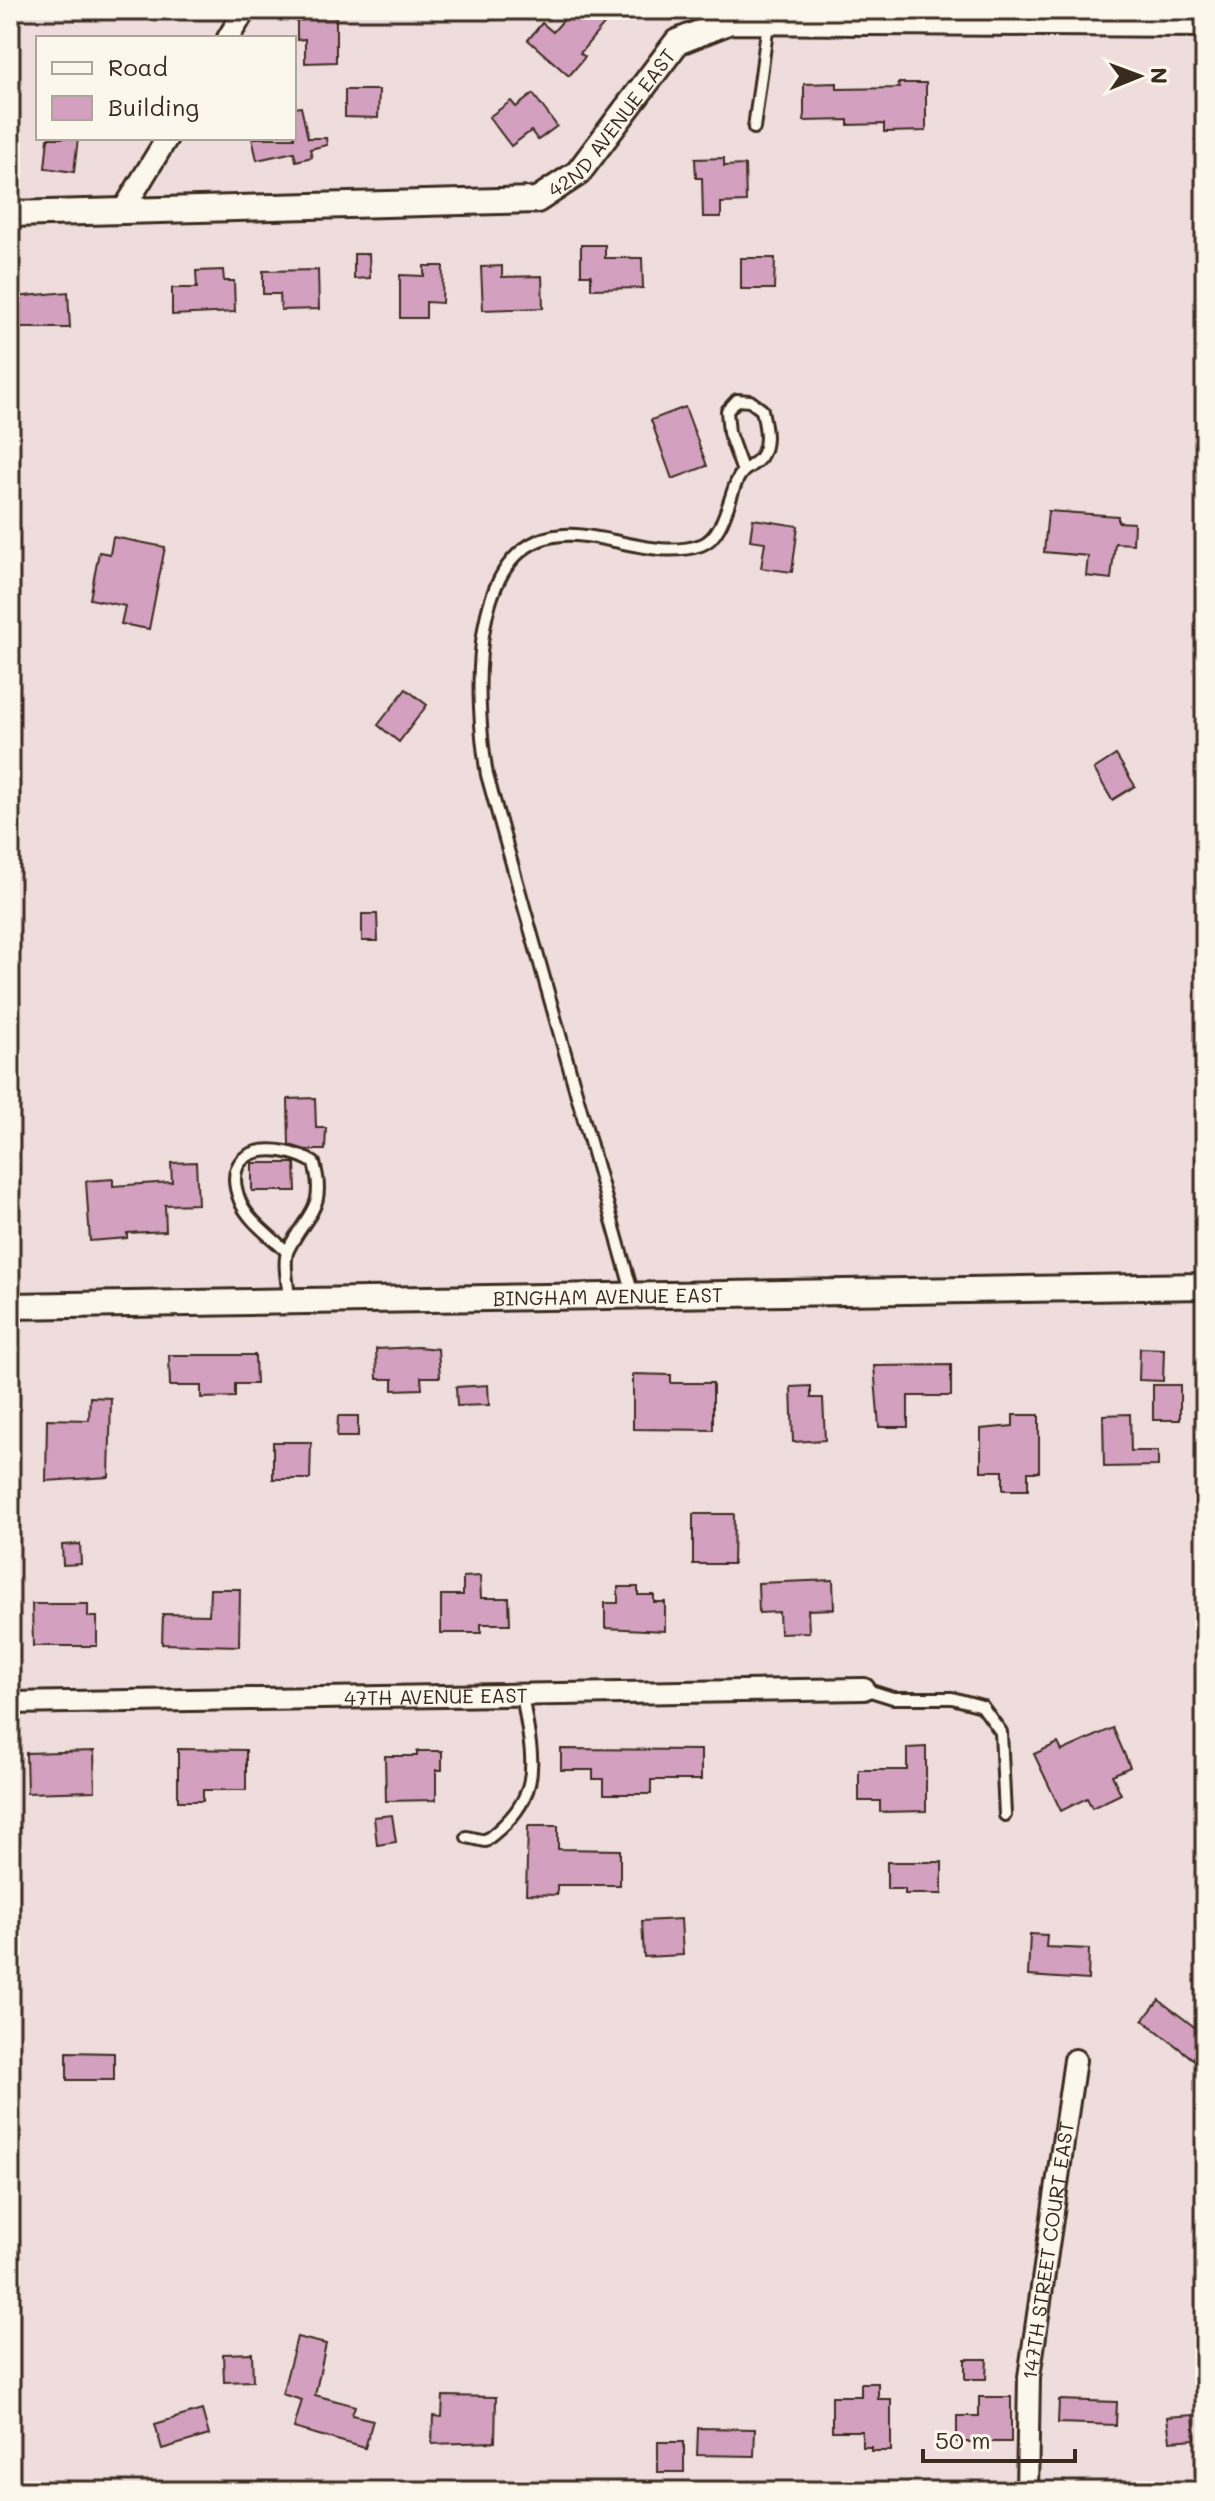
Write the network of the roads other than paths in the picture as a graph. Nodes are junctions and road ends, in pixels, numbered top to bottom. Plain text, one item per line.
1 (245, 10) edge
2 (768, 21) junction
3 (1205, 24) edge
4 (229, 36) edge
5 (754, 128) dead end
6 (166, 140) edge
7 (122, 212) junction
8 (10, 214) edge
9 (742, 469) junction
10 (287, 1252) junction
11 (1205, 1286) edge
12 (633, 1295) junction
13 (289, 1301) junction
14 (10, 1306) edge
15 (864, 1689) joint
16 (522, 1694) junction
17 (10, 1703) edge
18 (1005, 1815) dead end
19 (467, 1837) dead end
20 (1075, 2060) dead end
21 (1027, 2491) edge

1 - 4 street
2 - 3 street, 42ND AVENUE EAST
2 - 5 lane
2 - 7 street, 42ND AVENUE EAST
6 - 7 street
7 - 8 street, 42ND AVENUE EAST
9 - 9 lane
9 - 12 lane
10 - 10 lane
10 - 13 lane
11 - 12 street, BINGHAM AVENUE EAST
12 - 13 street, BINGHAM AVENUE EAST
13 - 14 street, BINGHAM AVENUE EAST
15 - 16 street, 47TH AVENUE EAST
15 - 18 lane
16 - 17 street, 47TH AVENUE EAST
16 - 19 lane
20 - 21 street, 147TH STREET COURT EAST

